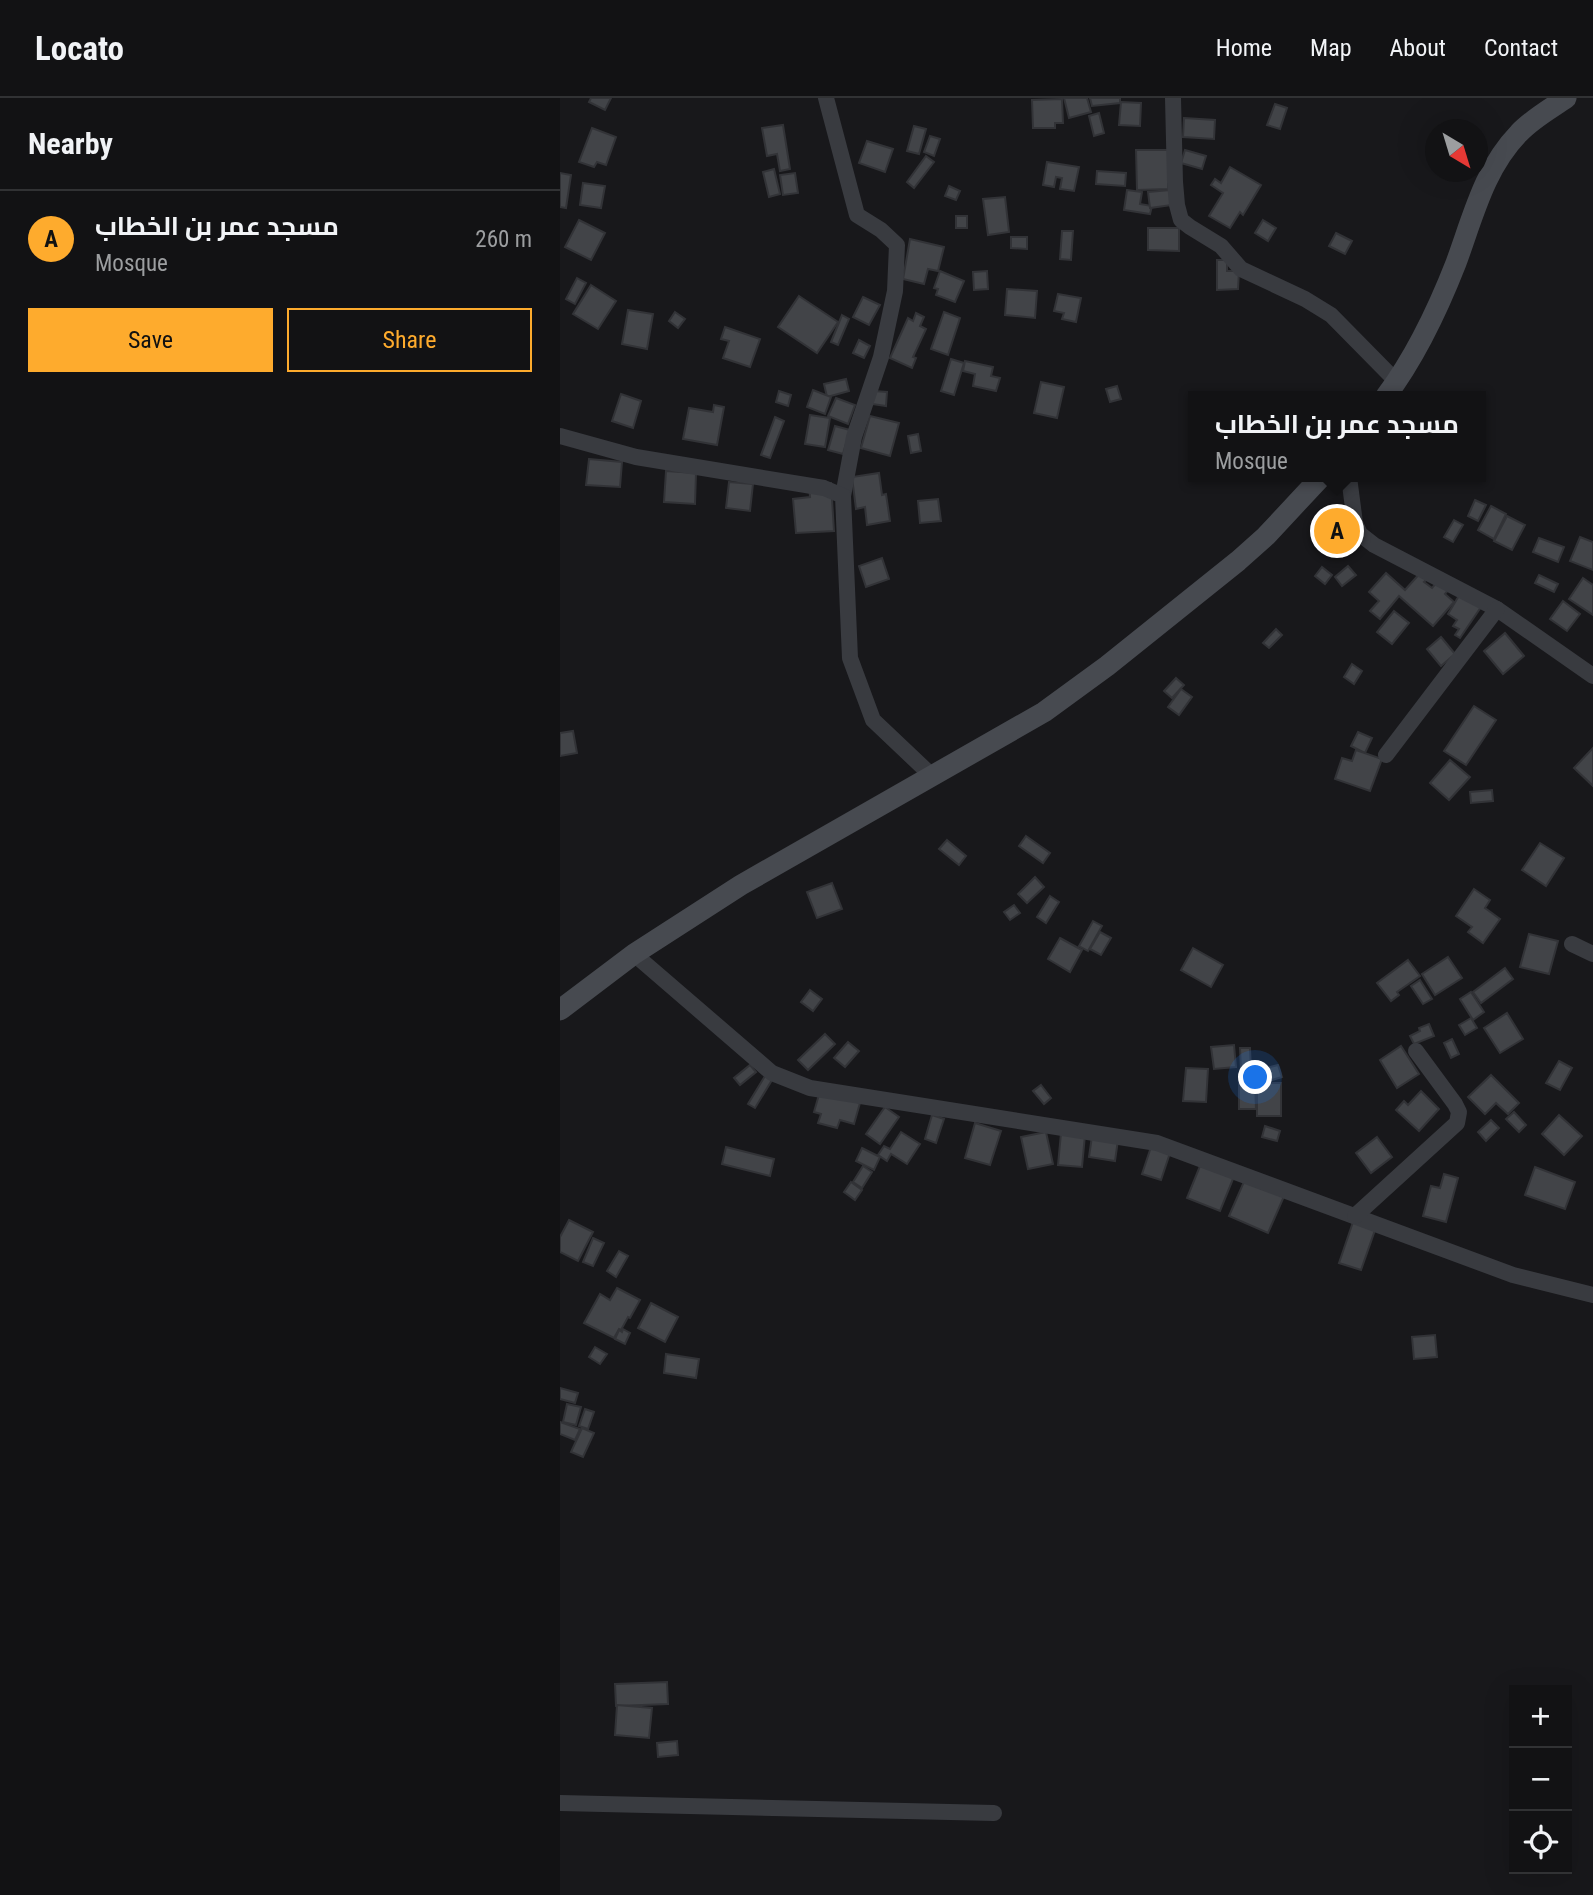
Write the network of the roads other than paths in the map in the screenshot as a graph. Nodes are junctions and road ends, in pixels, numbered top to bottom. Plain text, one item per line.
1 (826, 98) edge
2 (1173, 98) edge
3 (1566, 98) edge
4 (1391, 389) edge
5 (560, 436) edge
6 (1316, 482) edge
7 (1350, 482) edge
8 (843, 496) junction
9 (1497, 609) junction
10 (1593, 676) edge
11 (1386, 755) dead end
12 (931, 775) junction
13 (1572, 944) dead end
14 (635, 954) junction
15 (1593, 954) edge
16 (560, 1010) edge
17 (1416, 1051) dead end
18 (1355, 1216) junction
19 (1593, 1295) edge
20 (560, 1803) edge
21 (994, 1813) dead end

1 - 8 street
2 - 4 street
3 - 4 main road
5 - 8 street
6 - 12 main road
7 - 9 street
8 - 12 street
9 - 10 street
9 - 11 street
12 - 14 main road
13 - 15 street
14 - 16 main road
14 - 18 street
17 - 18 street
18 - 19 street
20 - 21 street

